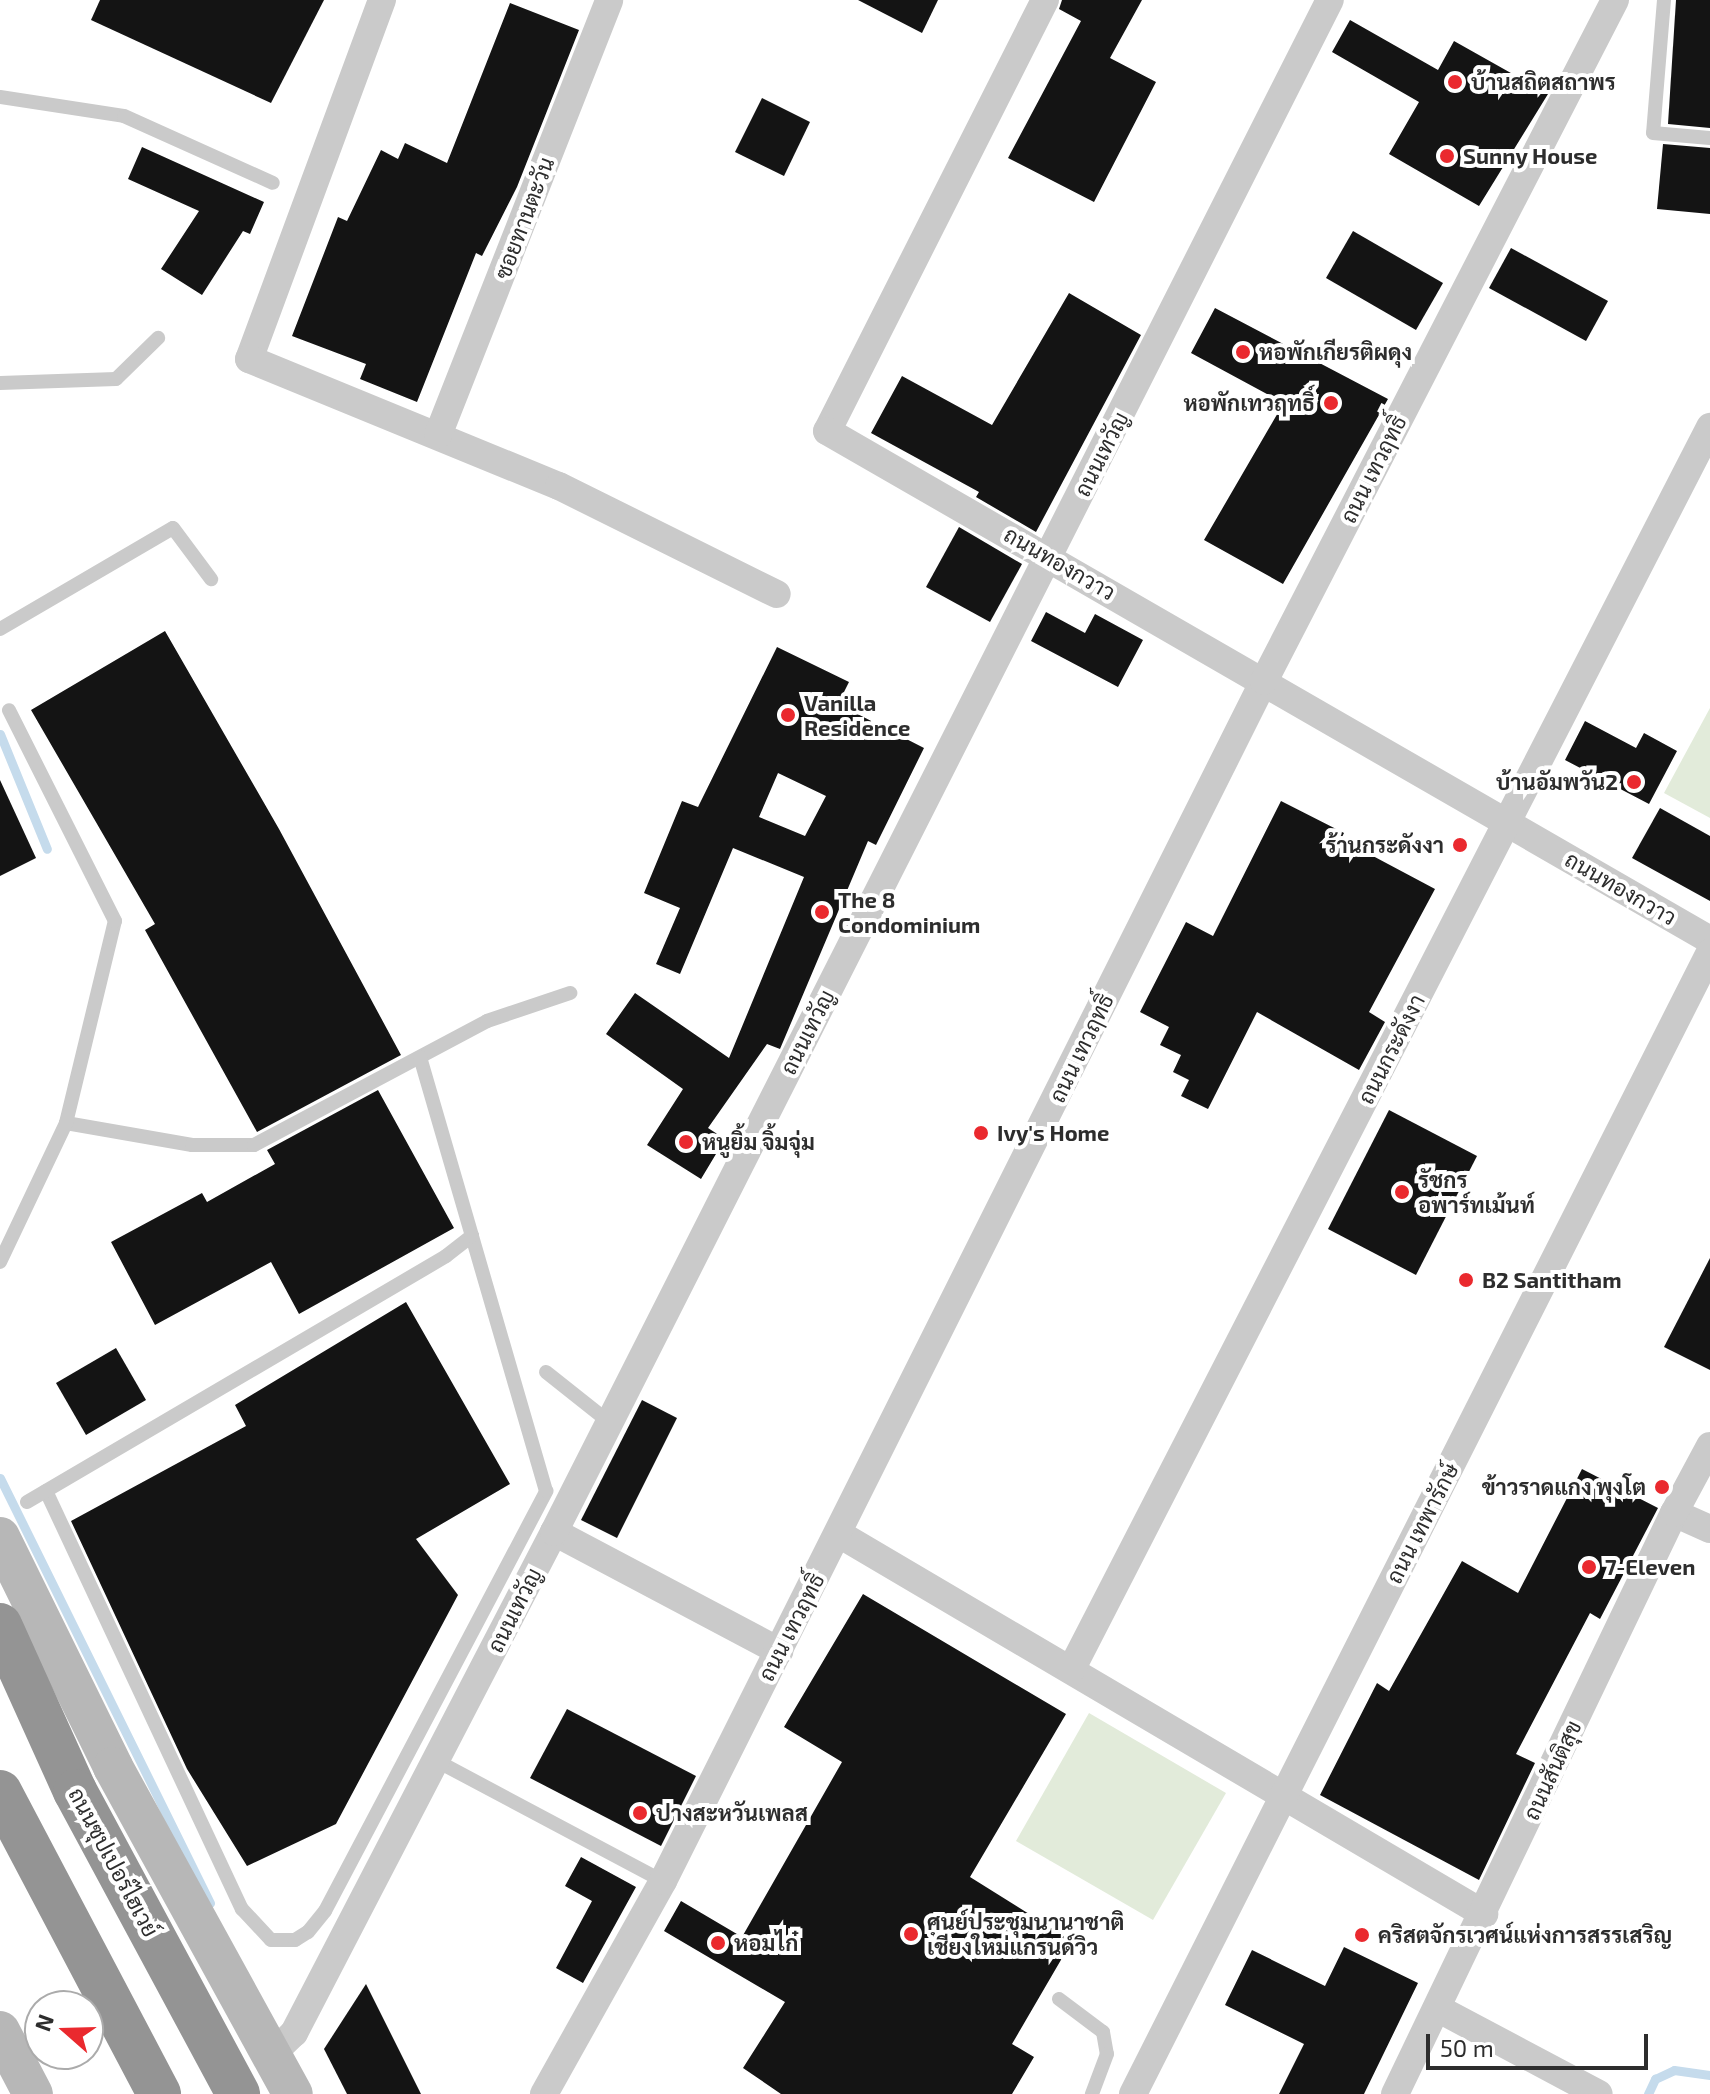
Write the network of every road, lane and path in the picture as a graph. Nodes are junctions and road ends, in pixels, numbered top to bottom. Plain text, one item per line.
1 (382, 0) edge
2 (609, 0) edge
3 (1045, 0) edge
4 (1330, 0) edge
5 (1615, 0) edge
6 (1664, 0) edge
7 (0, 97) edge
8 (1710, 138) edge
9 (273, 183) dead end
10 (158, 338) dead end
11 (0, 383) edge
12 (1710, 427) edge
13 (438, 435) junction
14 (1049, 557) junction
15 (211, 579) dead end
16 (777, 594) dead end
17 (0, 629) edge
18 (1264, 681) junction
19 (9, 710) dead end
20 (1507, 822) junction
21 (1710, 940) edge
22 (1710, 952) edge
23 (570, 993) dead end
24 (420, 1057) junction
25 (66, 1123) junction
26 (472, 1236) junction
27 (0, 1262) edge
28 (546, 1372) dead end
29 (609, 1422) junction
30 (1710, 1446) edge
31 (46, 1491) junction
32 (27, 1502) dead end
33 (1674, 1513) junction
34 (1710, 1529) edge
35 (554, 1532) junction
36 (839, 1534) junction
37 (0, 1537) edge
38 (0, 1625) edge
39 (779, 1651) junction
40 (1071, 1670) junction
41 (435, 1760) junction
42 (0, 1792) edge
43 (1286, 1795) junction
44 (663, 1881) junction
45 (1484, 1914) junction
46 (1059, 1999) dead end
47 (1437, 2008) junction
48 (0, 2031) edge
49 (271, 2055) junction
50 (33, 2094) edge
51 (159, 2094) edge
52 (238, 2094) edge
53 (293, 2094) edge
54 (544, 2094) edge
55 (1092, 2094) edge
56 (1133, 2094) edge
57 (1395, 2094) edge
58 (1599, 2094) edge

1 - 13 street
2 - 13 street, ซอยทานตะวัน
3 - 14 street, ถนนทองกวาว
4 - 14 street, ถนนเทวัญ
5 - 18 street, ถนน เทวฤทธิ์
6 - 8 lane
7 - 9 lane
10 - 11 lane
12 - 20 street, ถนนกระดังงา
13 - 16 street
14 - 18 street, ถนนทองกวาว
14 - 29 street, ถนนเทวัญ
15 - 17 lane
18 - 20 street, ถนนทองกวาว
18 - 36 street, ถนน เทวฤทธิ์
19 - 25 lane
20 - 21 street, ถนนทองกวาว
20 - 40 street, ถนนกระดังงา
22 - 43 street, ถนน เทพารักษ์
23 - 24 lane
24 - 25 lane
24 - 26 lane
25 - 27 lane
26 - 31 lane
26 - 31 lane
28 - 29 lane
29 - 35 street, ถนนเทวัญ
30 - 33 street, ถนนสันติสุข
31 - 32 lane
33 - 34 street
33 - 45 street, ถนนสันติสุข
35 - 39 street
35 - 41 street, ถนนเทวัญ
36 - 39 street, ถนน เทวฤทธิ์
36 - 40 street
37 - 49 main road
38 - 52 highway, ถนนซุปเปอร์ไฮเวย์
39 - 44 street, ถนน เทวฤทธิ์
40 - 43 street
41 - 44 lane
41 - 49 street, ถนนเทวัญ
42 - 51 highway
43 - 45 street
43 - 56 street, ถนน เทพารักษ์
44 - 54 street, ถนน เทวฤทธิ์
45 - 47 street, ถนนสันติสุข
46 - 55 lane
47 - 57 street, ถนนสันติสุข
47 - 58 street
48 - 50 main road
49 - 53 main road

